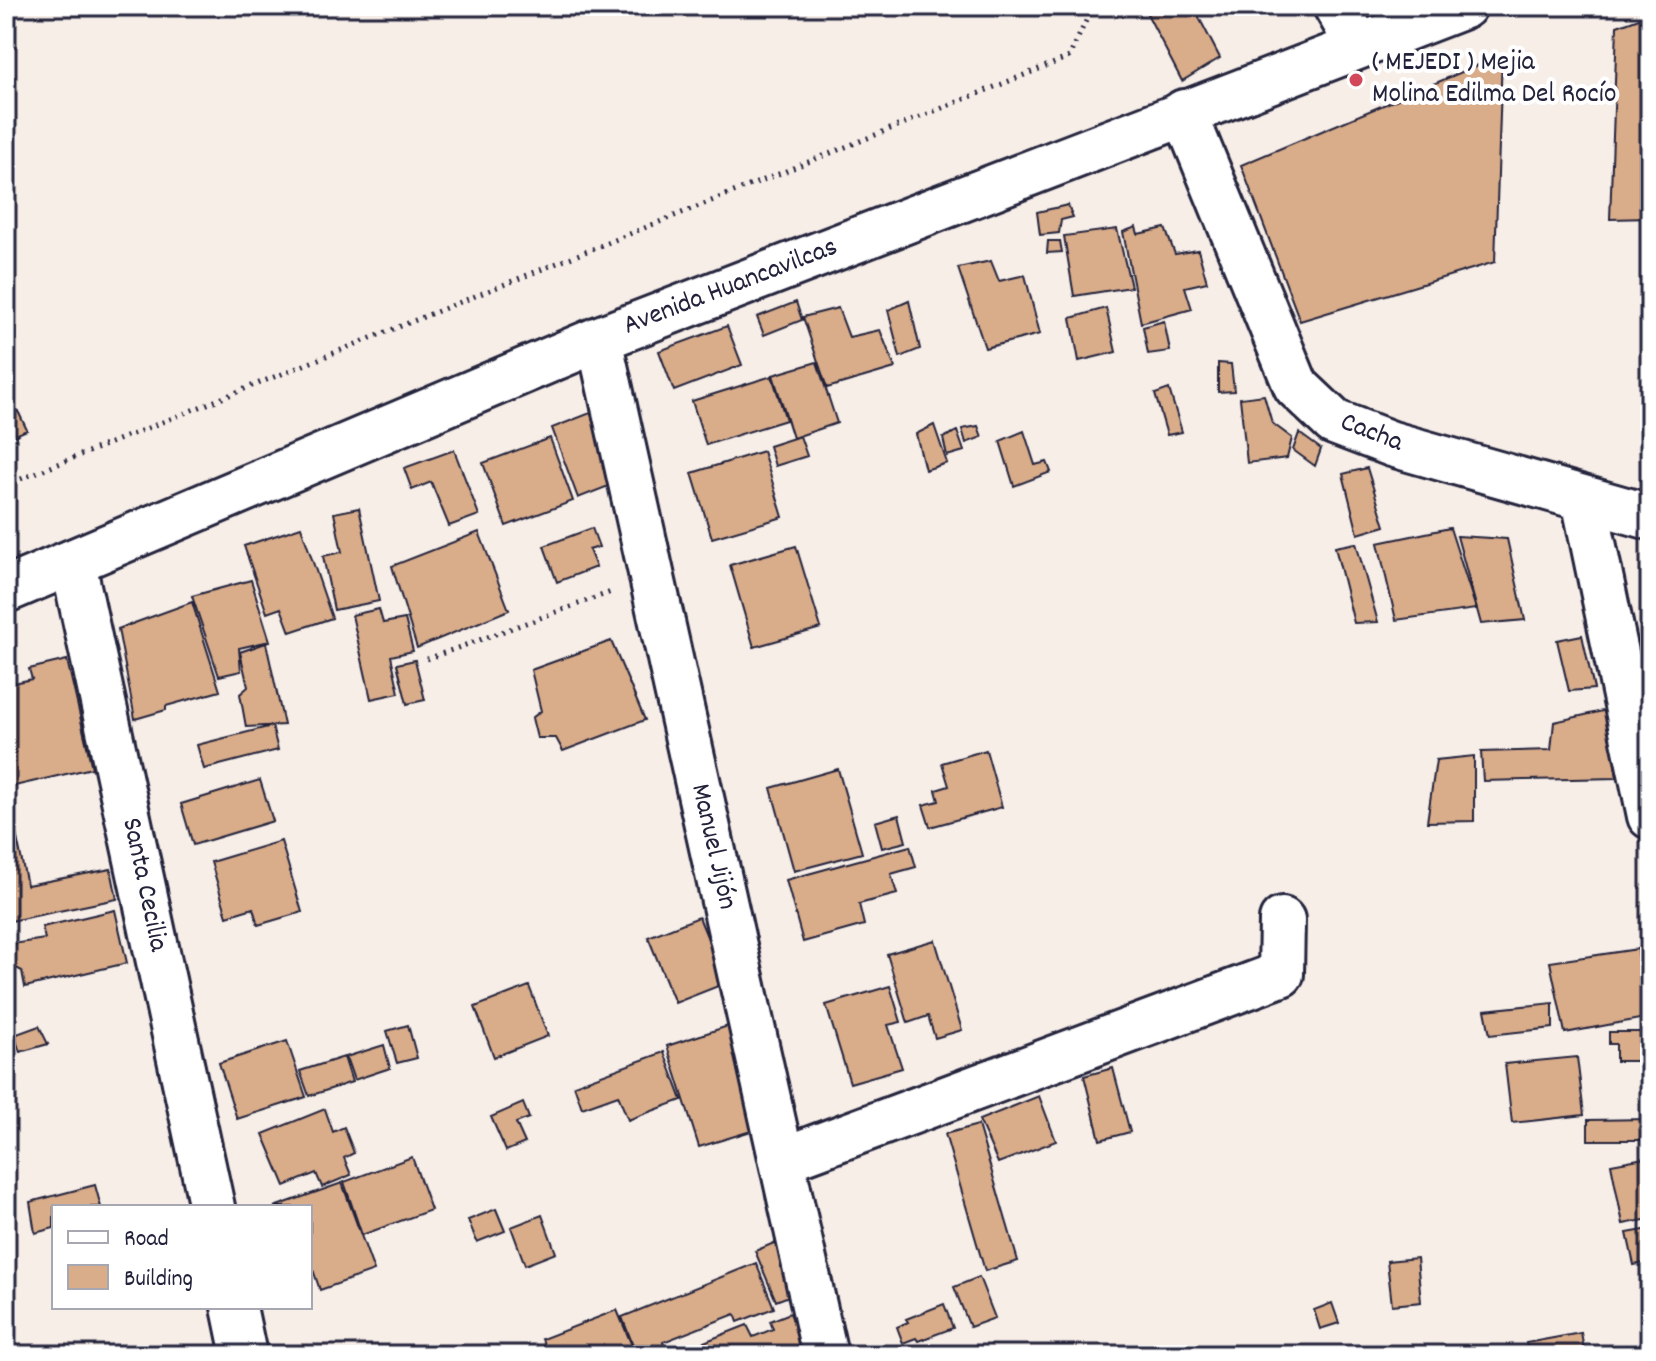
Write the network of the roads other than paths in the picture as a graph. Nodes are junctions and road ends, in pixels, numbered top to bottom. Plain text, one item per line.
1 (1336, 6) edge
2 (1464, 6) edge
3 (1358, 45) junction
4 (1184, 112) junction
5 (599, 339) junction
6 (1584, 499) junction
7 (1650, 517) edge
8 (73, 563) junction
9 (6, 590) edge
10 (1650, 816) edge
11 (1282, 920) dead end
12 (782, 1160) junction
13 (212, 1205) edge
14 (234, 1309) edge
15 (244, 1355) edge
16 (825, 1355) edge

1 - 3 street
2 - 3 street, Avenida Huancavilcas
3 - 4 street, Avenida Huancavilcas
4 - 5 street, Avenida Huancavilcas
4 - 6 street, Cacha
5 - 8 street, Avenida Huancavilcas
5 - 12 street, Manuel Jijón
6 - 7 street, Cacha
6 - 10 street
8 - 9 street, Avenida Huancavilcas
8 - 13 street, Santa Cecilia
11 - 12 street
12 - 16 street, Manuel Jijón
14 - 15 street

